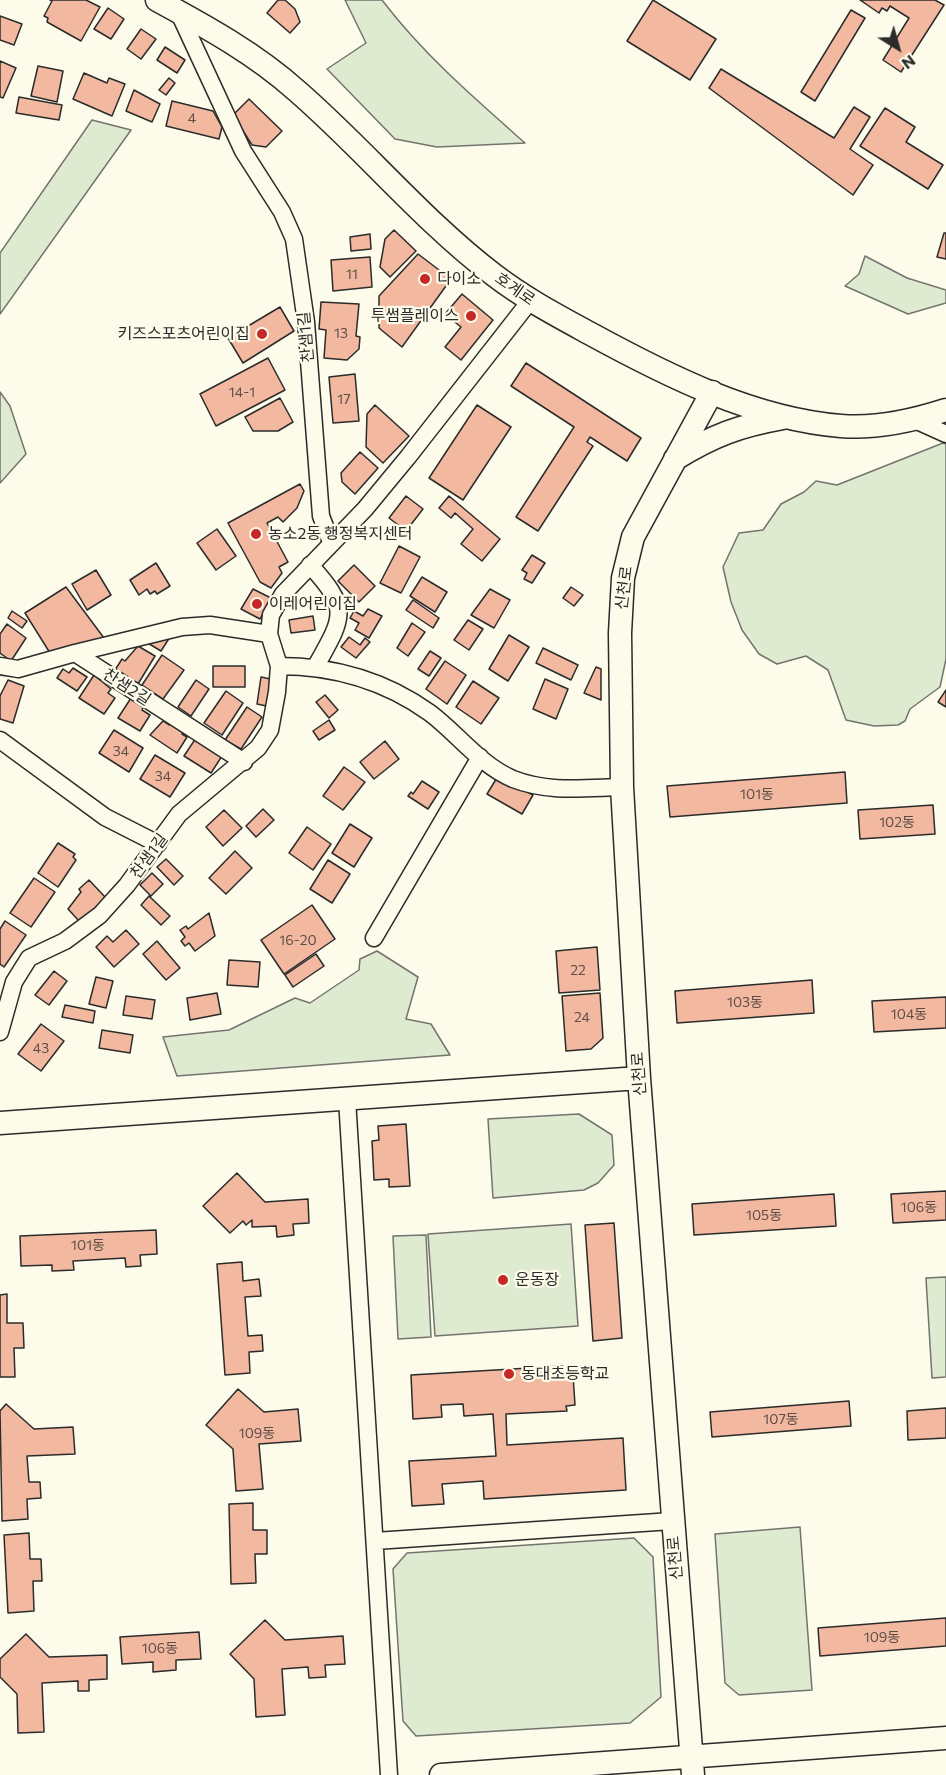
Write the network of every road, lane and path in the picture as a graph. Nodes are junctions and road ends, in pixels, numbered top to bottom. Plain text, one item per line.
1 (157, 0) edge
2 (178, 11) junction
3 (530, 301) junction
4 (712, 392) junction
5 (946, 411) edge
6 (786, 418) junction
7 (915, 420) junction
8 (946, 434) edge
9 (674, 459) junction
10 (332, 542) junction
11 (310, 565) junction
12 (269, 634) junction
13 (75, 653) junction
14 (0, 666) edge
15 (279, 666) junction
16 (316, 666) junction
17 (0, 740) edge
18 (480, 758) junction
19 (244, 762) junction
20 (622, 787) junction
21 (158, 844) junction
22 (374, 938) dead end
23 (0, 1032) edge
24 (639, 1078) junction
25 (347, 1099) junction
26 (0, 1123) edge
27 (672, 1521) junction
28 (375, 1542) junction
29 (946, 1738) edge
30 (692, 1765) edge
31 (389, 1775) edge
32 (441, 1775) edge

1 - 2 street, 호계로
2 - 3 street, 호계로
2 - 10 street, 찬샘1길
3 - 4 street, 호계로
3 - 10 street
4 - 6 street, 호계로
4 - 9 street, 신천로
5 - 7 street, 호계로
6 - 7 street, 호계로
6 - 9 street
7 - 8 street
9 - 20 street, 신천로
10 - 11 street
11 - 12 street
11 - 16 street
12 - 13 street
12 - 15 street, 찬샘1길
13 - 14 street
13 - 19 street, 찬샘2길
15 - 16 street
15 - 19 street, 찬샘1길
16 - 18 street
17 - 21 street
18 - 20 street
18 - 22 street
19 - 21 street, 찬샘1길
20 - 24 street, 신천로
21 - 23 street, 찬샘1길
24 - 25 street
24 - 27 street, 신천로
25 - 26 street
25 - 28 street
27 - 28 street
27 - 30 street, 신천로
28 - 31 street
29 - 30 street
30 - 32 street

